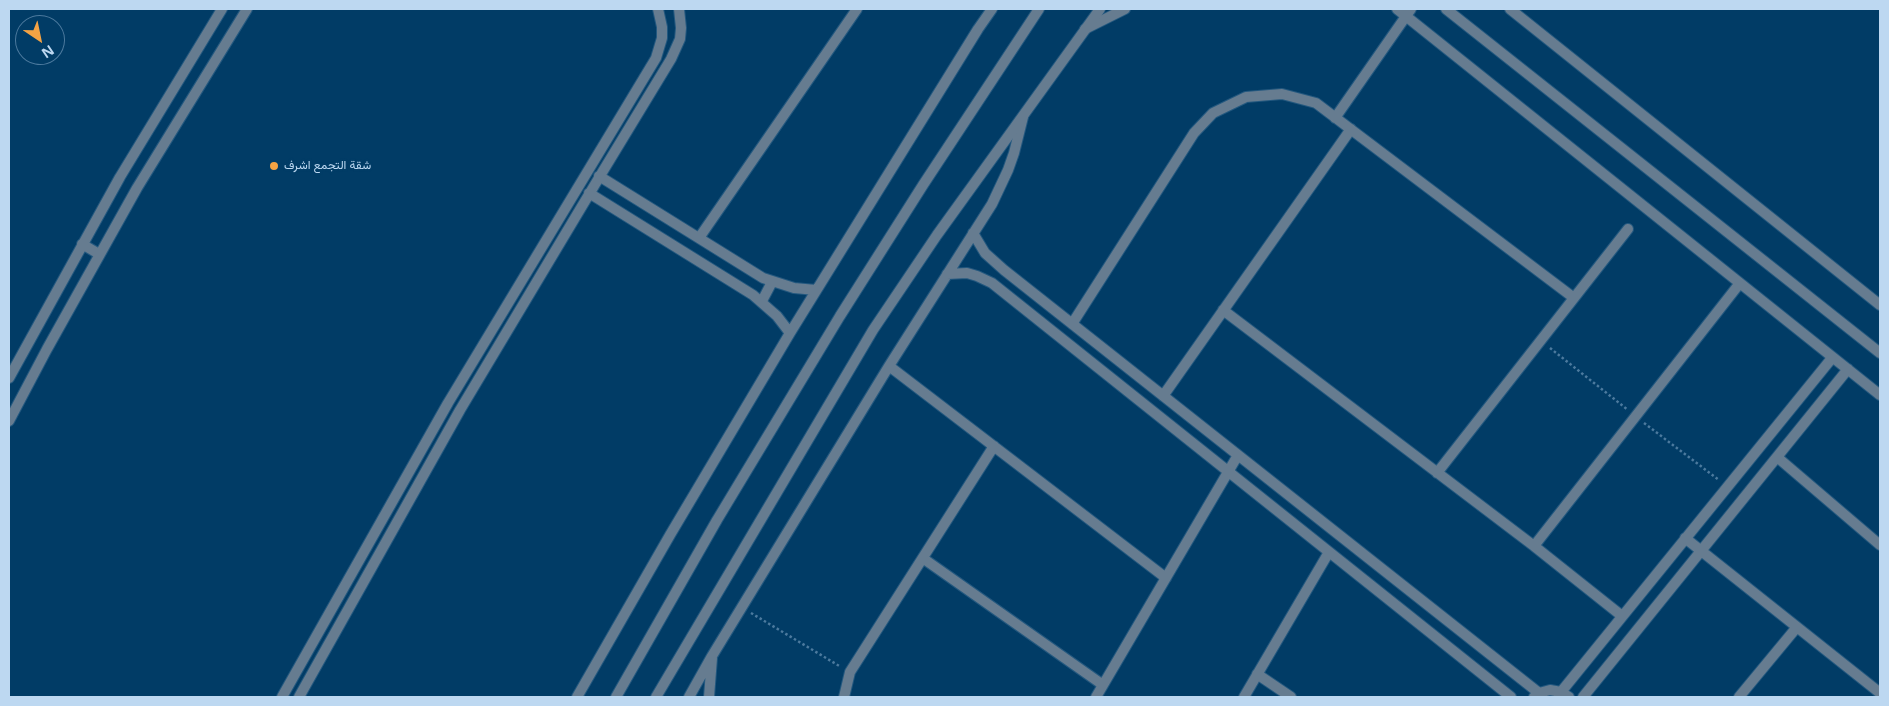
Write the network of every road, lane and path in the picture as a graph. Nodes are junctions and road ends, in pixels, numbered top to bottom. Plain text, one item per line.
1 (222, 9) edge
2 (246, 9) edge
3 (658, 9) edge
4 (679, 9) edge
5 (857, 9) edge
6 (992, 9) edge
7 (1039, 9) edge
8 (1100, 9) edge
9 (1125, 9) edge
10 (1397, 9) edge
11 (1446, 9) edge
12 (1510, 9) edge
13 (1409, 12) edge
14 (1086, 29) junction
15 (1023, 117) junction
16 (1335, 118) junction
17 (1350, 129) junction
18 (591, 163) junction
19 (601, 173) junction
20 (589, 193) junction
21 (1628, 229) dead end
22 (973, 233) junction
23 (699, 238) junction
24 (82, 244) junction
25 (99, 254) junction
26 (726, 255) junction
27 (716, 272) junction
28 (947, 274) junction
29 (772, 282) junction
30 (1740, 283) junction
31 (816, 290) junction
32 (1574, 298) junction
33 (762, 301) junction
34 (1880, 305) edge
35 (1223, 310) junction
36 (1072, 324) junction
37 (790, 333) junction
38 (1880, 353) edge
39 (1832, 358) junction
40 (889, 366) junction
41 (1848, 369) junction
42 (9, 378) edge
43 (1880, 395) edge
44 (1163, 396) junction
45 (9, 421) edge
46 (994, 446) junction
47 (1238, 455) junction
48 (1777, 456) junction
49 (1228, 471) junction
50 (1438, 473) junction
51 (1685, 538) junction
52 (1880, 545) edge
53 (1534, 546) junction
54 (1701, 550) junction
55 (1329, 552) junction
56 (924, 559) junction
57 (1166, 578) junction
58 (741, 608) junction
59 (1622, 616) junction
60 (1797, 626) junction
61 (310, 646) junction
62 (323, 653) junction
63 (712, 656) junction
64 (850, 672) junction
65 (1257, 674) junction
66 (1103, 685) junction
67 (1880, 693) edge
68 (1565, 694) edge
69 (1536, 695) edge
70 (282, 697) edge
71 (299, 697) edge
72 (577, 697) edge
73 (616, 697) edge
74 (656, 697) edge
75 (689, 697) edge
76 (709, 697) edge
77 (844, 697) edge
78 (1096, 697) edge
79 (1244, 697) edge
80 (1290, 697) edge
81 (1511, 697) edge
82 (1583, 697) edge
83 (1738, 697) edge

1 - 24 street
2 - 25 street
3 - 18 street
4 - 19 street
5 - 23 street
6 - 31 street
7 - 73 street
8 - 14 street
9 - 14 street
10 - 13 street
11 - 38 street
12 - 34 street
13 - 16 street
13 - 30 street
14 - 15 street
15 - 22 street
15 - 74 street
16 - 17 street
16 - 36 street
17 - 32 street
17 - 35 street
18 - 19 street
18 - 61 street
19 - 20 street
19 - 23 street
20 - 27 street
20 - 62 street
21 - 32 street
22 - 28 street
22 - 36 street
23 - 26 street
24 - 25 street
24 - 42 street
25 - 45 street
26 - 27 street
26 - 29 street
27 - 33 street
28 - 40 street
28 - 49 street
29 - 31 street
29 - 33 street
30 - 39 street
30 - 53 street
31 - 37 street
32 - 50 street
33 - 37 street
35 - 44 street
35 - 50 street
36 - 44 street
37 - 72 street
39 - 41 street
39 - 51 street
40 - 46 street
40 - 58 street
41 - 43 street
41 - 48 street
44 - 47 street
46 - 56 street
46 - 57 street
47 - 49 street
47 - 69 street
48 - 52 street
48 - 54 street
49 - 55 street
49 - 57 street
50 - 53 street
51 - 54 street
51 - 59 street
53 - 59 street
54 - 60 street
54 - 82 street
55 - 65 street
55 - 81 street
56 - 64 street
56 - 66 street
57 - 66 street
58 - 63 street
58 - 64 path
59 - 68 street
60 - 67 street
60 - 83 street
61 - 62 street
61 - 70 street
62 - 71 street
63 - 75 street
63 - 76 street
64 - 77 street
65 - 79 street
65 - 80 street
66 - 78 street
68 - 69 street

